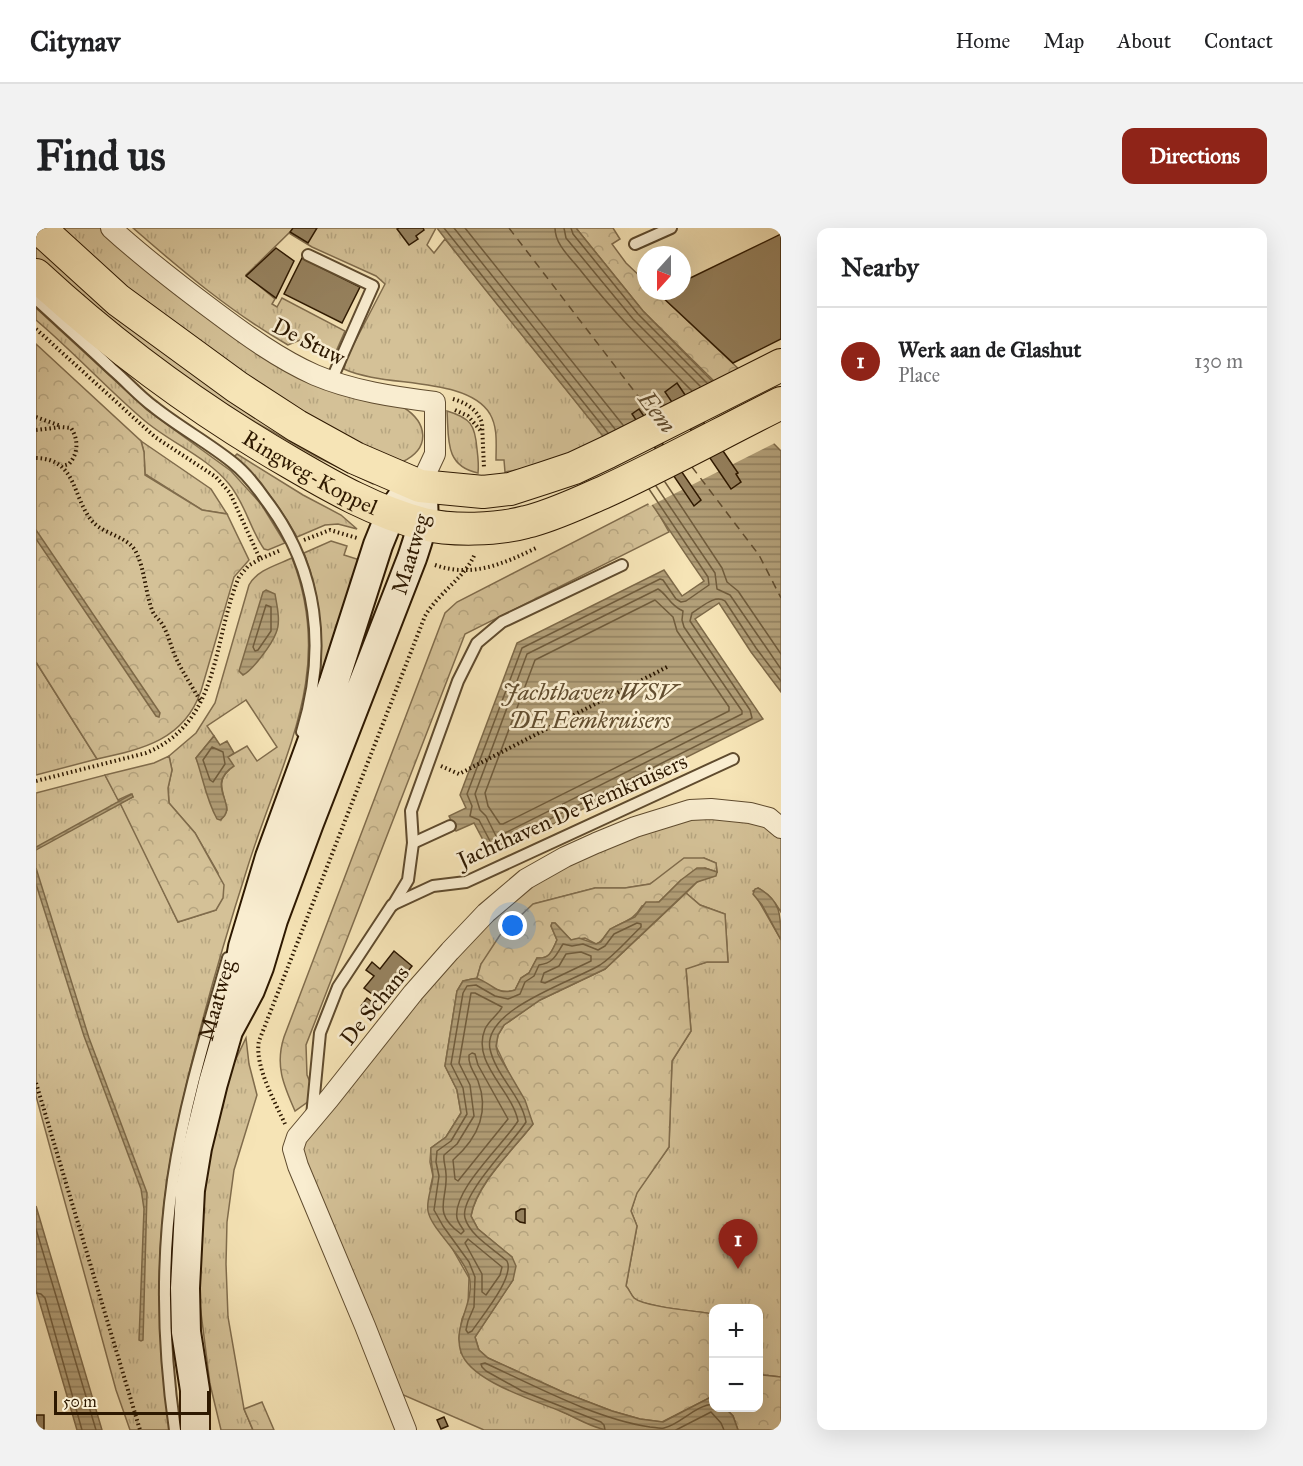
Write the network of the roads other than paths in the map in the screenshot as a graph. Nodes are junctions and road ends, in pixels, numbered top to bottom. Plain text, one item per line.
1 (39, 228) edge
2 (111, 228) edge
3 (671, 228) edge
4 (635, 244) dead end
5 (308, 255) dead end
6 (36, 275) edge
7 (36, 299) edge
8 (781, 365) edge
9 (331, 381) junction
10 (769, 409) edge
11 (420, 486) junction
12 (392, 513) junction
13 (423, 524) junction
14 (622, 565) dead end
15 (299, 740) dead end
16 (733, 759) dead end
17 (450, 826) dead end
18 (781, 828) edge
19 (413, 843) junction
20 (392, 905) junction
21 (231, 947) dead end
22 (228, 1031) junction
23 (312, 1119) junction
24 (195, 1390) junction
25 (175, 1430) edge
26 (195, 1430) edge
27 (211, 1430) edge
28 (406, 1430) edge

1 - 11 main road, Ringweg-Koppel
2 - 9 street, De Stuw
3 - 4 lane
5 - 9 lane
6 - 12 main road, Ringweg-Koppel
7 - 15 lane, Ringweg-Koppel
8 - 11 main road, Ringweg-Koppel
9 - 11 street, De Stuw
10 - 13 main road, Ringweg-Koppel
11 - 12 main road, Maatweg
11 - 13 main road, Maatweg
12 - 13 main road, Ringweg-Koppel
12 - 22 main road, Maatweg
13 - 22 main road, Maatweg
14 - 19 lane
16 - 20 lane, Jachthaven De Eemkruisers
17 - 19 lane
18 - 23 street, De Schans
19 - 20 lane
20 - 23 lane
21 - 25 lane, Maatweg
22 - 24 main road, Maatweg
23 - 28 street, De Schans
24 - 26 main road, Maatweg
24 - 27 main road, Maatweg

